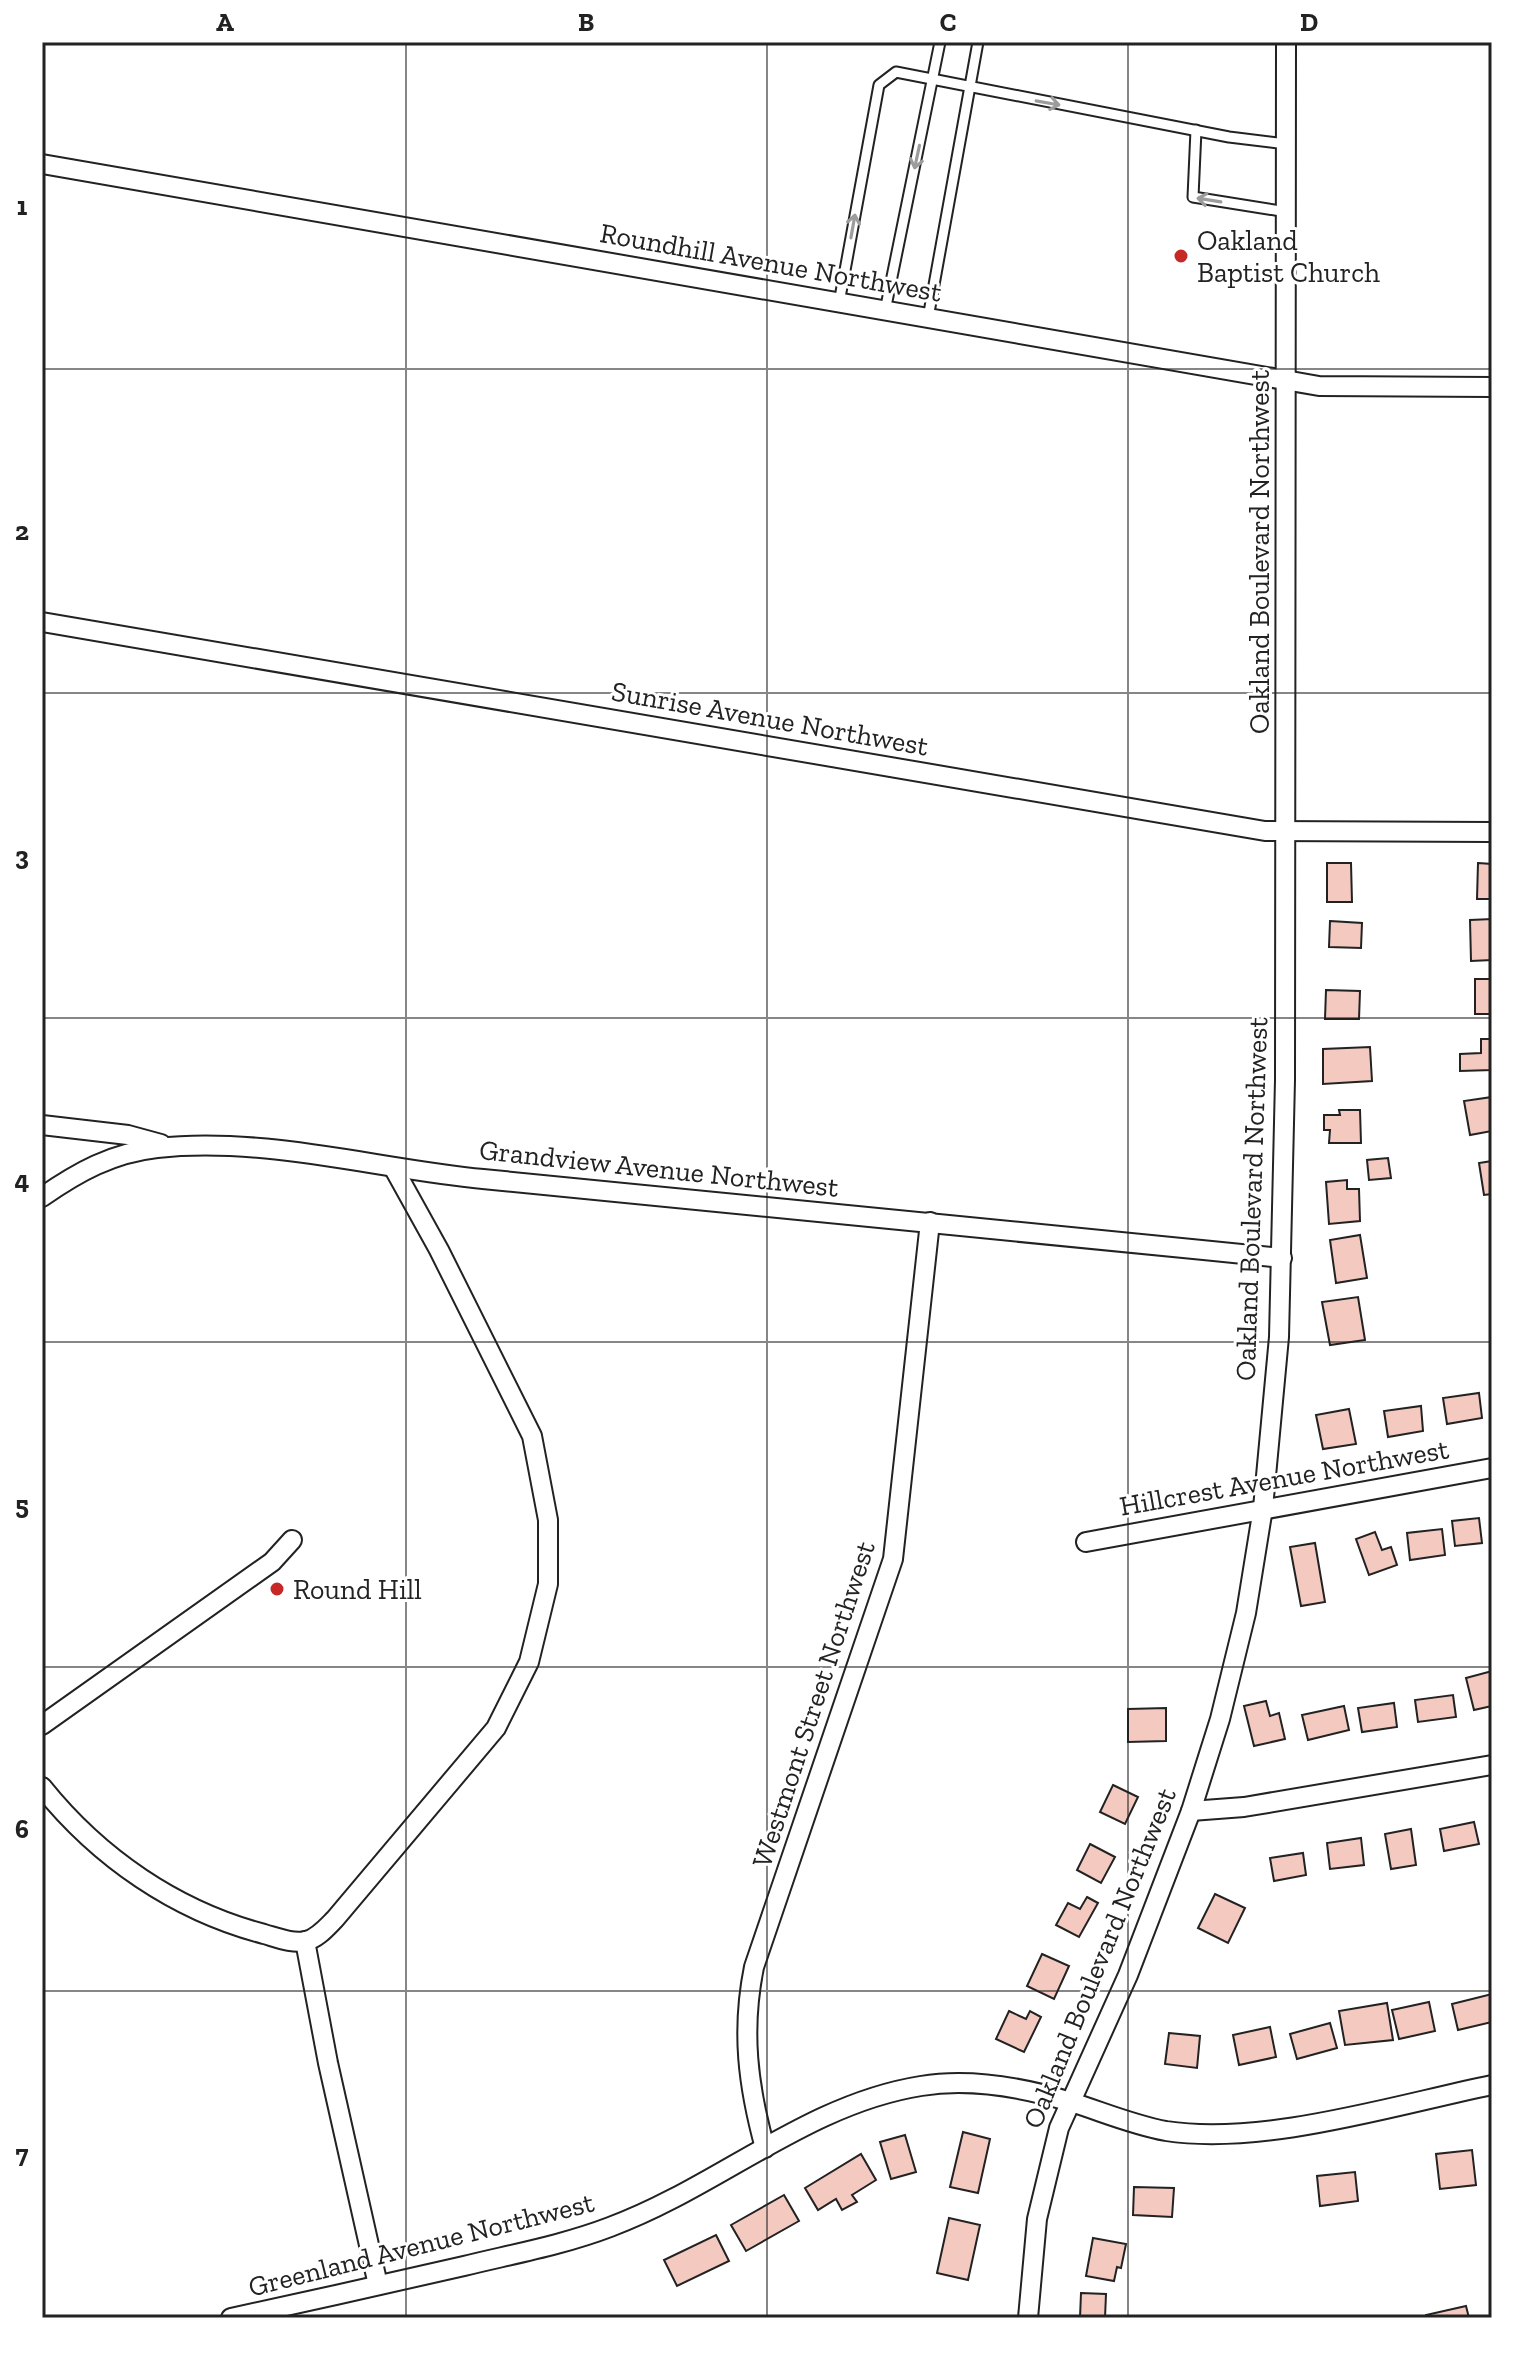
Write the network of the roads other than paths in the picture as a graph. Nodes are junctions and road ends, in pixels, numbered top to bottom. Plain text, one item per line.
1 (940, 42) edge
2 (978, 42) edge
3 (1286, 42) edge
4 (933, 80) junction
5 (971, 89) junction
6 (1196, 130) junction
7 (1286, 144) junction
8 (42, 164) edge
9 (1287, 212) junction
10 (839, 303) junction
11 (885, 311) junction
12 (928, 318) junction
13 (1287, 381) junction
14 (1492, 387) edge
15 (42, 622) edge
16 (1286, 832) junction
17 (1492, 832) edge
18 (42, 1125) edge
19 (172, 1147) junction
20 (393, 1167) junction
21 (42, 1197) edge
22 (930, 1222) junction
23 (1282, 1258) junction
24 (1492, 1468) edge
25 (1263, 1508) junction
26 (292, 1540) dead end
27 (1086, 1542) dead end
28 (42, 1725) edge
29 (1492, 1765) edge
30 (42, 1787) edge
31 (1191, 1811) junction
32 (305, 1941) junction
33 (1492, 2085) edge
34 (1069, 2102) junction
35 (765, 2148) junction
36 (378, 2285) junction
37 (231, 2318) edge
38 (1028, 2318) edge

1 - 4 lane
2 - 5 lane
3 - 7 street, Oakland Boulevard Northwest
4 - 5 lane
10 -> 4 lane
4 -> 11 lane
5 -> 6 lane
5 - 12 lane
6 - 7 lane
9 -> 6 lane
7 - 9 street, Oakland Boulevard Northwest
8 - 10 street, Roundhill Avenue Northwest
9 - 13 street, Oakland Boulevard Northwest
10 - 11 street, Roundhill Avenue Northwest
11 - 12 street, Roundhill Avenue Northwest
12 - 13 street, Roundhill Avenue Northwest
13 - 14 street, Roundhill Avenue Northwest
13 - 16 street, Oakland Boulevard Northwest
15 - 16 street, Sunrise Avenue Northwest
16 - 17 street, Sunrise Avenue Northwest
16 - 23 street, Oakland Boulevard Northwest
18 - 19 street
19 - 20 street, Grandview Avenue Northwest
19 - 21 street, Grandview Avenue Northwest
20 - 22 street, Grandview Avenue Northwest
20 - 32 street
22 - 23 street, Grandview Avenue Northwest
22 - 35 street, Westmont Street Northwest
23 - 25 street, Oakland Boulevard Northwest
24 - 25 street, Hillcrest Avenue Northwest
25 - 27 street, Hillcrest Avenue Northwest
25 - 31 street, Oakland Boulevard Northwest
26 - 28 street
29 - 31 street
30 - 32 street
31 - 34 street, Oakland Boulevard Northwest
32 - 36 street
33 - 34 street, Greenland Avenue Northwest
34 - 35 street, Greenland Avenue Northwest
34 - 38 street, Oakland Boulevard Northwest
35 - 36 street, Greenland Avenue Northwest
36 - 37 street, Greenland Avenue Northwest

